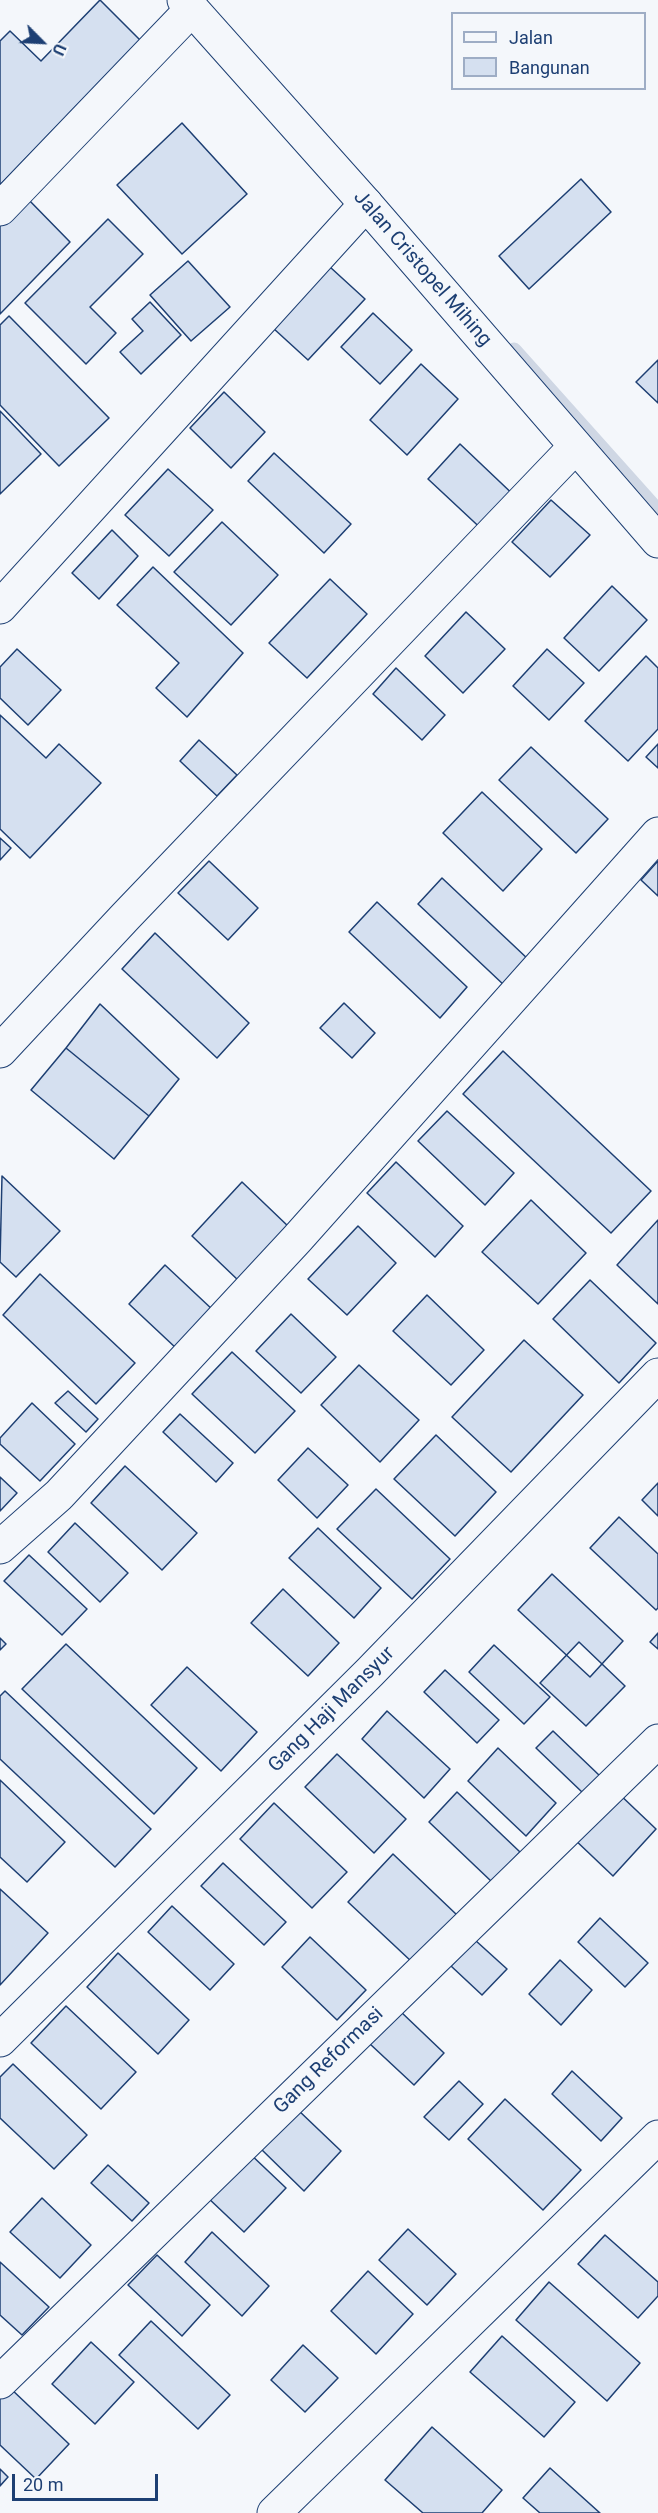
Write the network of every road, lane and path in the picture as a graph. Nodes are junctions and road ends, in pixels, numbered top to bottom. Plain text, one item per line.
1 (188, 4) edge
2 (366, 204) junction
3 (0, 209) edge
4 (575, 447) junction
5 (658, 541) edge
6 (0, 607) edge
7 (658, 834) edge
8 (0, 1051) edge
9 (658, 1375) edge
10 (0, 1547) edge
11 (658, 1741) edge
12 (0, 2040) edge
13 (658, 2137) edge
14 (0, 2382) edge
15 (274, 2513) edge

1 - 2 street, Jalan Cristopel Mihing
1 - 3 street
2 - 4 street, Jalan Cristopel Mihing
2 - 6 street
4 - 5 street, Jalan Cristopel Mihing
4 - 8 street
7 - 10 street
9 - 12 street, Gang Haji Mansyur
11 - 14 street, Gang Reformasi
13 - 15 street

